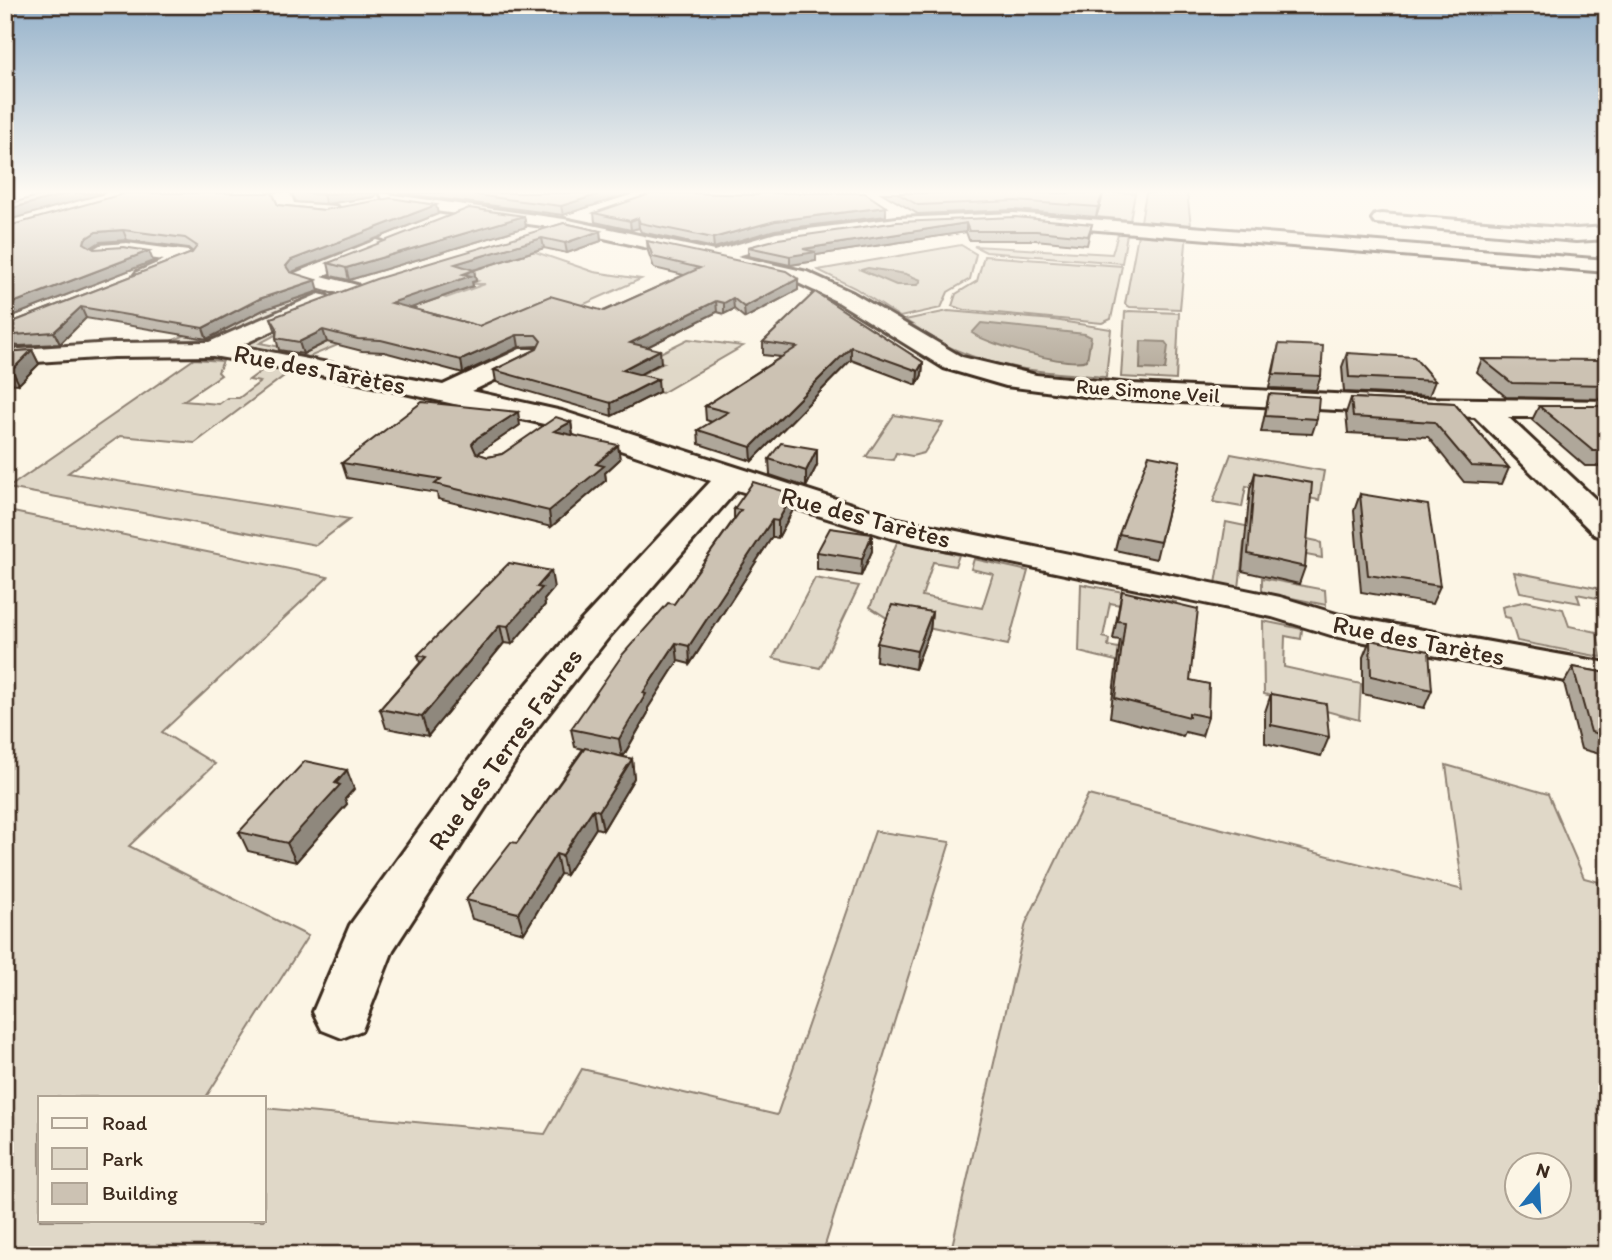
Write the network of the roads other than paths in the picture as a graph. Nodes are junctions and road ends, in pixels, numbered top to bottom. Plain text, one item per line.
1 (148, 252) edge
2 (363, 252) edge
3 (702, 252) edge
4 (730, 252) edge
5 (1439, 252) edge
6 (718, 255) junction
7 (1607, 266) edge
8 (376, 281) edge
9 (130, 282) edge
10 (349, 290) junction
11 (212, 349) junction
12 (529, 354) edge
13 (5, 357) edge
14 (446, 394) junction
15 (1607, 409) edge
16 (1485, 411) junction
17 (555, 418) junction
18 (522, 442) edge
19 (731, 478) junction
20 (1607, 528) edge
21 (1607, 676) edge
22 (342, 1012) dead end

1 - 9 street
2 - 10 street
3 - 6 street, Rue Simone Veil
4 - 6 street, Rue Simone Veil
5 - 7 street, Rue Simone Veil
6 - 16 street, Rue Simone Veil
8 - 10 street
10 - 11 street
11 - 13 street, Rue des Tarètes
11 - 14 street, Rue des Tarètes
12 - 14 street
14 - 17 street, Rue des Tarètes
15 - 16 street, Rue Simone Veil
16 - 20 street
17 - 18 street
17 - 19 street, Rue des Tarètes
19 - 21 street, Rue des Tarètes
19 - 22 street, Rue des Terres Faures

